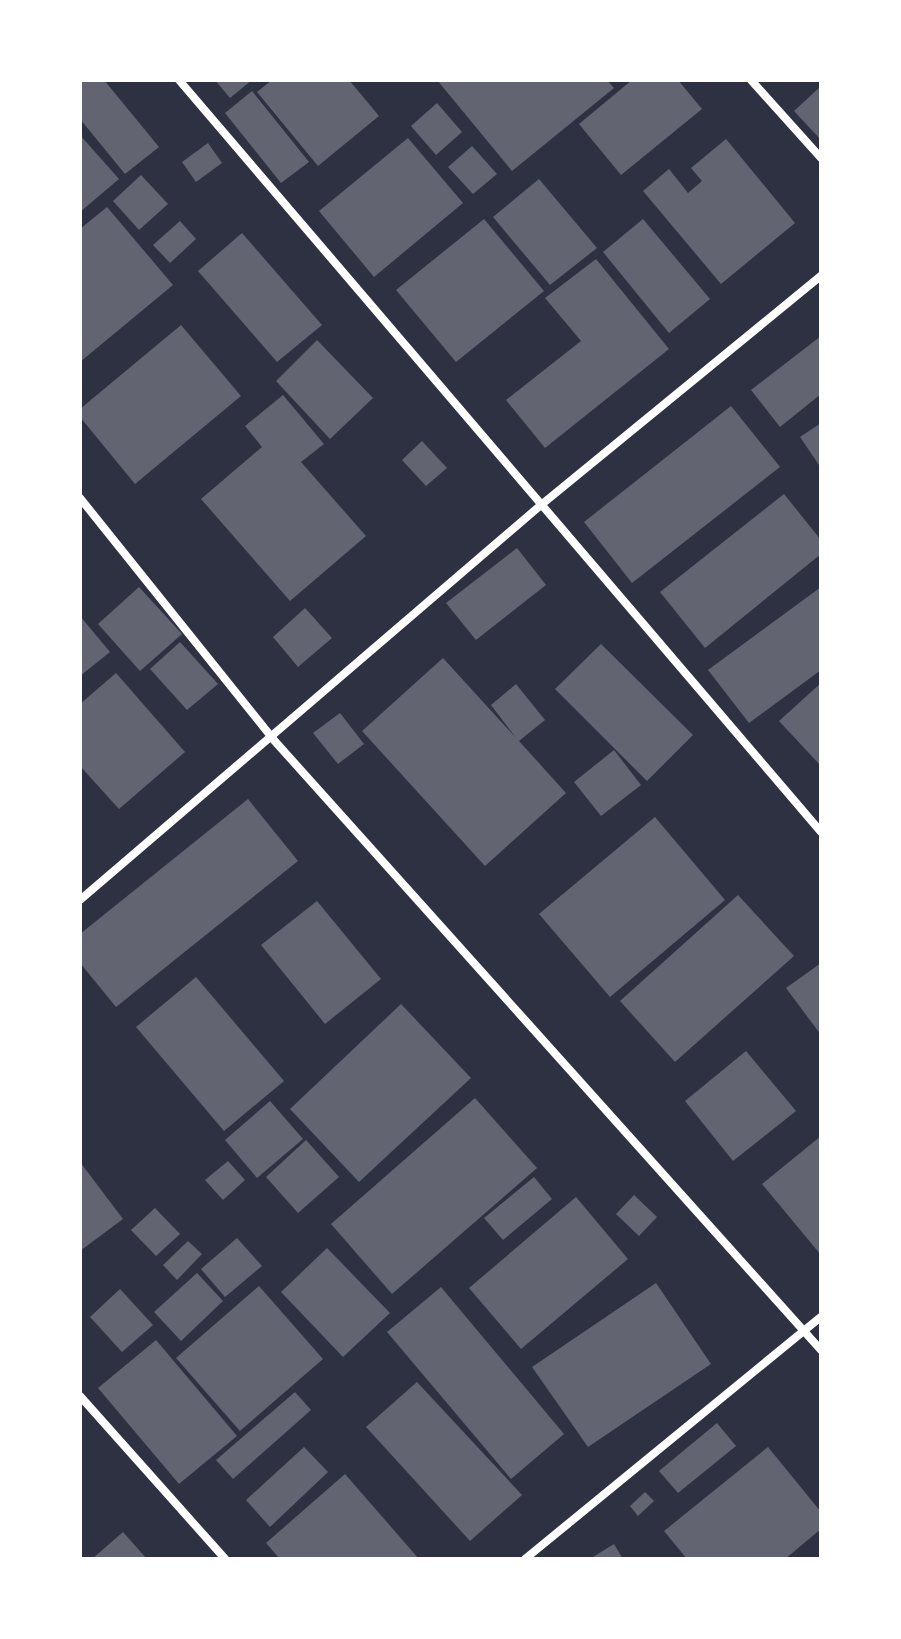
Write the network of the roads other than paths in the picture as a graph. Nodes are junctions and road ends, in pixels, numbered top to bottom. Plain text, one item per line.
1 (179, 80) edge
2 (751, 80) edge
3 (821, 158) edge
4 (821, 276) edge
5 (80, 498) edge
6 (541, 505) junction
7 (272, 738) junction
8 (821, 832) edge
9 (80, 900) edge
10 (821, 1317) edge
11 (804, 1331) junction
12 (821, 1350) edge
13 (80, 1396) edge
14 (225, 1559) edge
15 (525, 1559) edge

1 - 6 street
2 - 3 street
4 - 6 street
5 - 7 street
6 - 7 street
6 - 8 street
7 - 9 street
7 - 11 street
10 - 11 street
11 - 12 street
11 - 15 street
13 - 14 street

